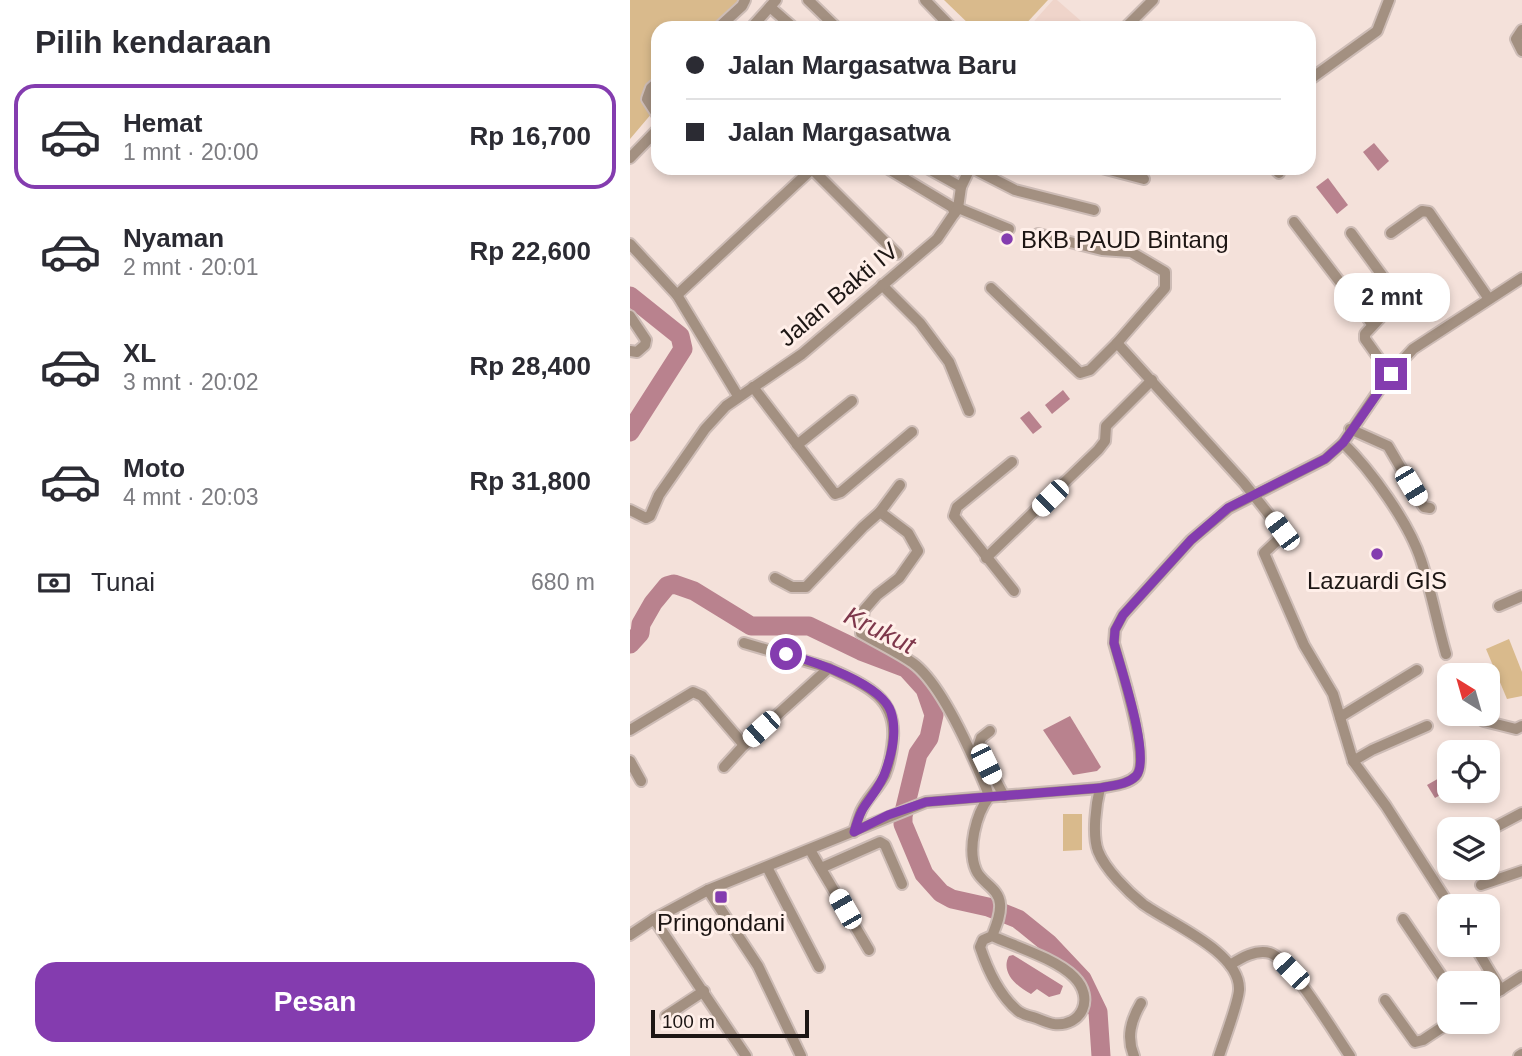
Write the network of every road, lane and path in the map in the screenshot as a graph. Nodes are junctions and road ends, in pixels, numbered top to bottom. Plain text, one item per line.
1 (745, 0) edge
2 (808, 0) edge
3 (925, 0) edge
4 (1388, 0) edge
5 (773, 3) edge
6 (1144, 3) edge
7 (726, 21) edge
8 (757, 21) edge
9 (788, 21) edge
10 (830, 21) edge
11 (945, 21) edge
12 (1130, 21) edge
13 (1522, 30) edge
14 (1522, 51) edge
15 (1316, 75) edge
16 (651, 88) edge
17 (651, 105) edge
18 (651, 136) edge
19 (630, 158) edge
20 (805, 175) edge
21 (819, 175) edge
22 (899, 175) edge
23 (940, 175) edge
24 (967, 175) edge
25 (985, 175) edge
26 (1129, 175) edge
27 (1144, 179) dead end
28 (961, 187) junction
29 (956, 210) junction
30 (1094, 210) dead end
31 (1294, 222) dead end
32 (1009, 229) dead end
33 (1350, 233) dead end
34 (1391, 233) dead end
35 (1038, 234) dead end
36 (630, 244) edge
37 (897, 254) dead end
38 (1522, 278) edge
39 (882, 285) junction
40 (991, 288) dead end
41 (677, 295) junction
42 (1489, 299) junction
43 (631, 319) edge
44 (1373, 324) junction
45 (1117, 343) junction
46 (630, 351) edge
47 (1391, 374) junction
48 (1152, 380) junction
49 (753, 387) junction
50 (738, 396) junction
51 (852, 401) dead end
52 (969, 411) dead end
53 (1350, 429) junction
54 (912, 432) dead end
55 (1343, 443) junction
56 (797, 445) junction
57 (1012, 461) dead end
58 (900, 485) dead end
59 (1254, 495) junction
60 (1430, 508) dead end
61 (630, 510) edge
62 (880, 512) junction
63 (986, 558) junction
64 (775, 578) dead end
65 (1014, 591) dead end
66 (1522, 596) edge
67 (1499, 606) dead end
68 (744, 643) dead end
69 (1446, 654) dead end
70 (829, 668) junction
71 (1416, 670) dead end
72 (1339, 717) junction
73 (1500, 725) edge
74 (1427, 726) dead end
75 (630, 730) edge
76 (990, 731) dead end
77 (1520, 731) edge
78 (744, 745) junction
79 (630, 761) edge
80 (1353, 761) junction
81 (724, 766) dead end
82 (641, 781) dead end
83 (1100, 788) junction
84 (1004, 796) junction
85 (989, 797) junction
86 (1522, 813) edge
87 (1500, 825) edge
88 (854, 832) junction
89 (810, 850) junction
90 (767, 867) junction
91 (821, 868) junction
92 (1522, 871) edge
93 (902, 884) dead end
94 (1481, 885) dead end
95 (708, 890) junction
96 (1442, 894) edge
97 (654, 919) junction
98 (1403, 919) dead end
99 (630, 934) edge
100 (992, 936) junction
101 (869, 950) dead end
102 (1481, 957) edge
103 (1230, 965) junction
104 (819, 967) dead end
105 (1438, 971) edge
106 (1522, 976) edge
107 (1501, 990) joint
108 (704, 991) junction
109 (1385, 1000) dead end
110 (1141, 1003) dead end
111 (666, 1016) dead end
112 (1437, 1031) edge
113 (746, 1056) edge
114 (801, 1056) edge
115 (1134, 1056) edge
116 (1219, 1056) edge
117 (1350, 1056) edge

1 - 7 street
2 - 10 street
3 - 11 street
4 - 15 street
5 - 8 street
5 - 9 street
6 - 12 street
13 - 14 street
16 - 17 street
18 - 19 street
20 - 41 street
21 - 37 street
22 - 29 street
23 - 28 street
24 - 28 street
25 - 30 street
26 - 27 street
28 - 29 street
29 - 32 street
29 - 39 street, Jalan Bakti IV
31 - 44 street
33 - 44 street
34 - 42 street
35 - 45 street
36 - 41 street
38 - 42 street
39 - 49 street, Jalan Bakti IV
39 - 52 street
40 - 45 street
41 - 50 street
42 - 47 street
43 - 46 street
44 - 47 street
45 - 48 street
47 - 53 street
48 - 59 street
48 - 63 street
49 - 50 street, Jalan Bakti IV
49 - 56 street
50 - 61 street, Jalan Bakti IV
51 - 56 street
53 - 55 street
53 - 60 street
54 - 56 street
55 - 59 street
55 - 69 street
57 - 63 street
58 - 62 street
59 - 72 street
59 - 83 street
62 - 64 street
62 - 85 street
63 - 65 street
66 - 67 street
68 - 70 street
70 - 78 street
70 - 88 street
71 - 72 street
72 - 80 street
73 - 77 street
74 - 80 street
75 - 78 street
76 - 84 street
78 - 81 street
79 - 82 street
80 - 96 street
83 - 84 street
83 - 103 street
84 - 85 street
85 - 88 street
85 - 100 street
86 - 87 street
88 - 89 street
89 - 90 street
89 - 91 street
90 - 95 street
90 - 104 street
91 - 93 street
91 - 101 street
92 - 94 street
95 - 97 street
95 - 114 street
97 - 99 street
97 - 108 street
98 - 105 street
100 - 100 street
102 - 107 street
103 - 116 street
103 - 117 street
106 - 107 street
108 - 111 street
108 - 113 street
109 - 112 street
110 - 115 street

